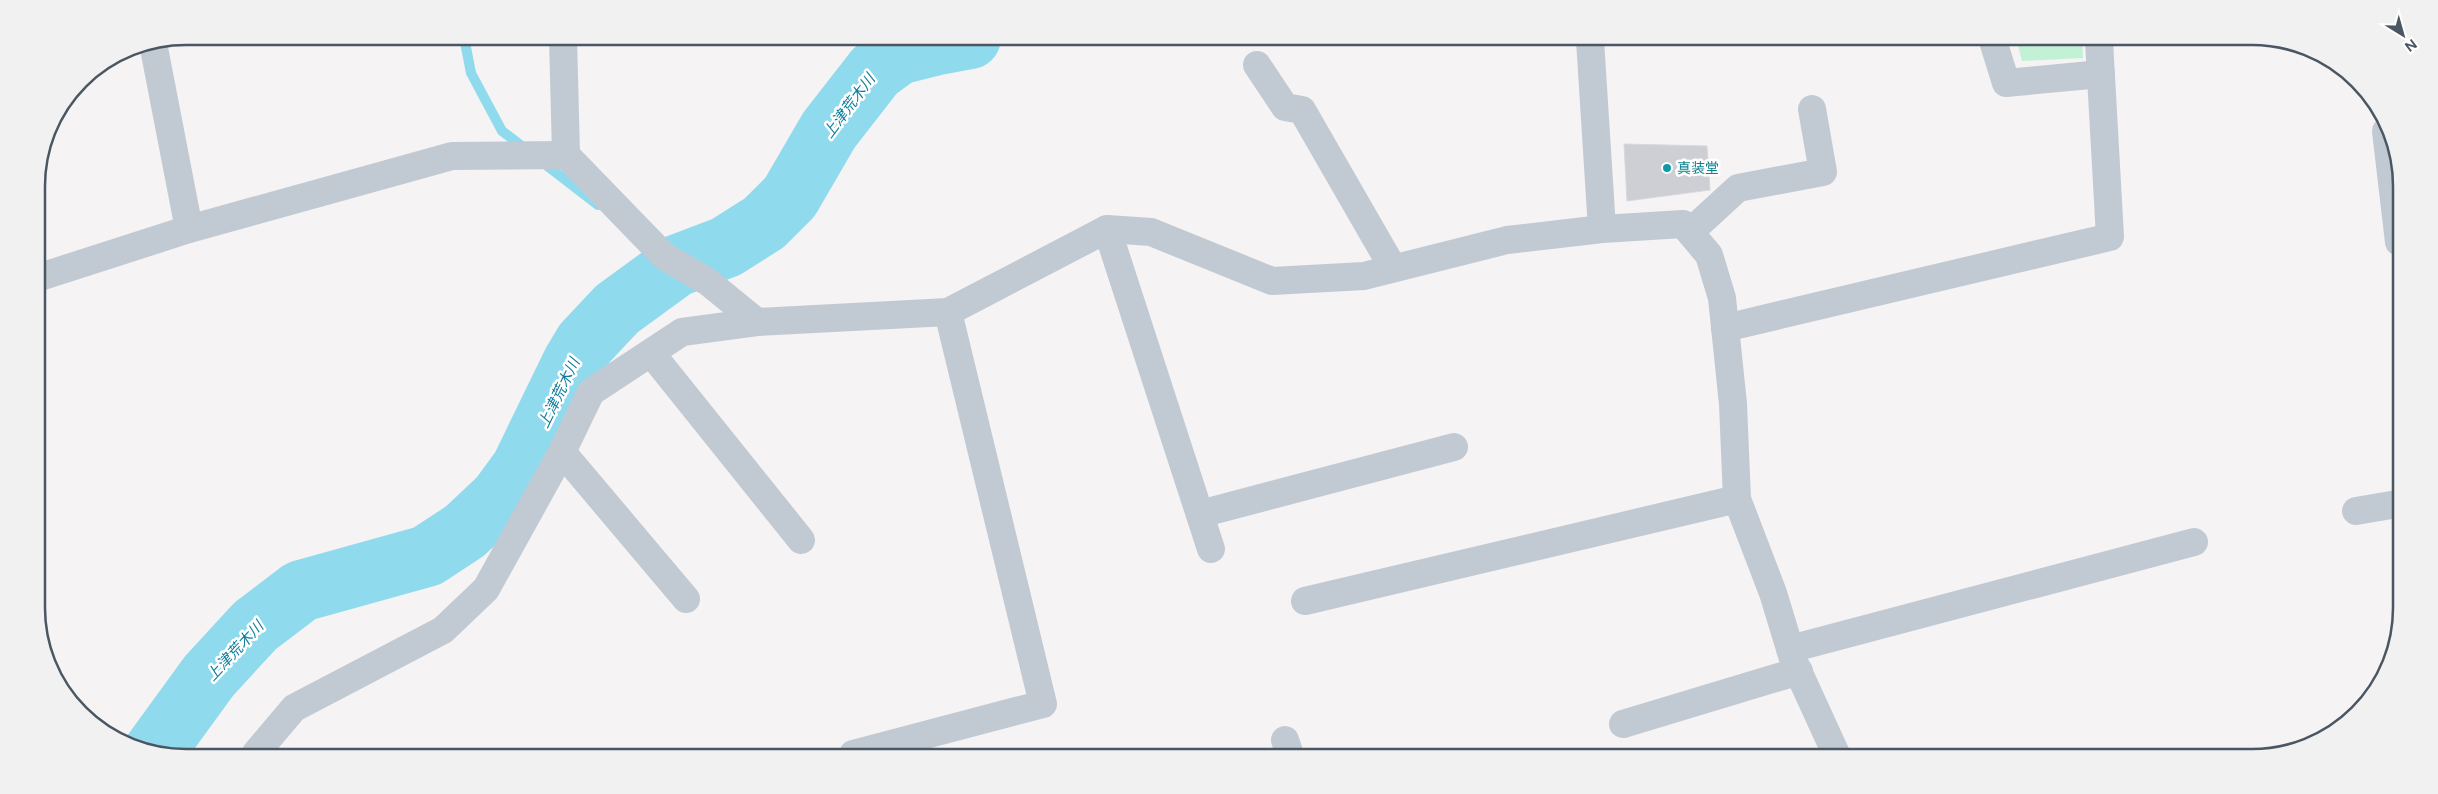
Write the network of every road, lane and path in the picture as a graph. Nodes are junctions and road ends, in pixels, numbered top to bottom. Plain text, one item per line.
1 (563, 45) edge
2 (1590, 45) edge
3 (1995, 45) edge
4 (2099, 45) edge
5 (154, 49) edge
6 (1257, 65) dead end
7 (2101, 74) junction
8 (1812, 109) dead end
9 (2388, 150) edge
10 (566, 155) junction
11 (2393, 196) edge
12 (190, 229) junction
13 (1107, 229) junction
14 (1602, 229) junction
15 (1690, 232) junction
16 (1393, 268) junction
17 (45, 275) edge
18 (948, 312) junction
19 (757, 322) junction
20 (1725, 328) junction
21 (650, 353) junction
22 (1454, 447) dead end
23 (562, 452) junction
24 (1737, 499) junction
25 (2393, 505) edge
26 (2356, 511) dead end
27 (1200, 514) junction
28 (801, 540) dead end
29 (2194, 542) dead end
30 (1211, 549) dead end
31 (686, 598) dead end
32 (1305, 601) dead end
33 (1794, 660) junction
34 (1623, 724) dead end
35 (259, 749) edge
36 (872, 749) edge
37 (1834, 749) edge

1 - 10 street
2 - 14 street
3 - 7 street
4 - 7 street
5 - 12 street
6 - 16 street
7 - 20 street
8 - 15 street
9 - 11 street
10 - 12 street
10 - 19 street
12 - 17 street
13 - 16 street
13 - 18 street
13 - 27 street
14 - 15 street
14 - 16 street
15 - 20 street
18 - 19 street
18 - 36 street
19 - 21 street
20 - 24 street
21 - 23 street
21 - 28 street
22 - 27 street
23 - 31 street
23 - 35 street
24 - 32 street
24 - 33 street
25 - 26 street
27 - 30 street
29 - 33 street
33 - 34 street
33 - 37 street

